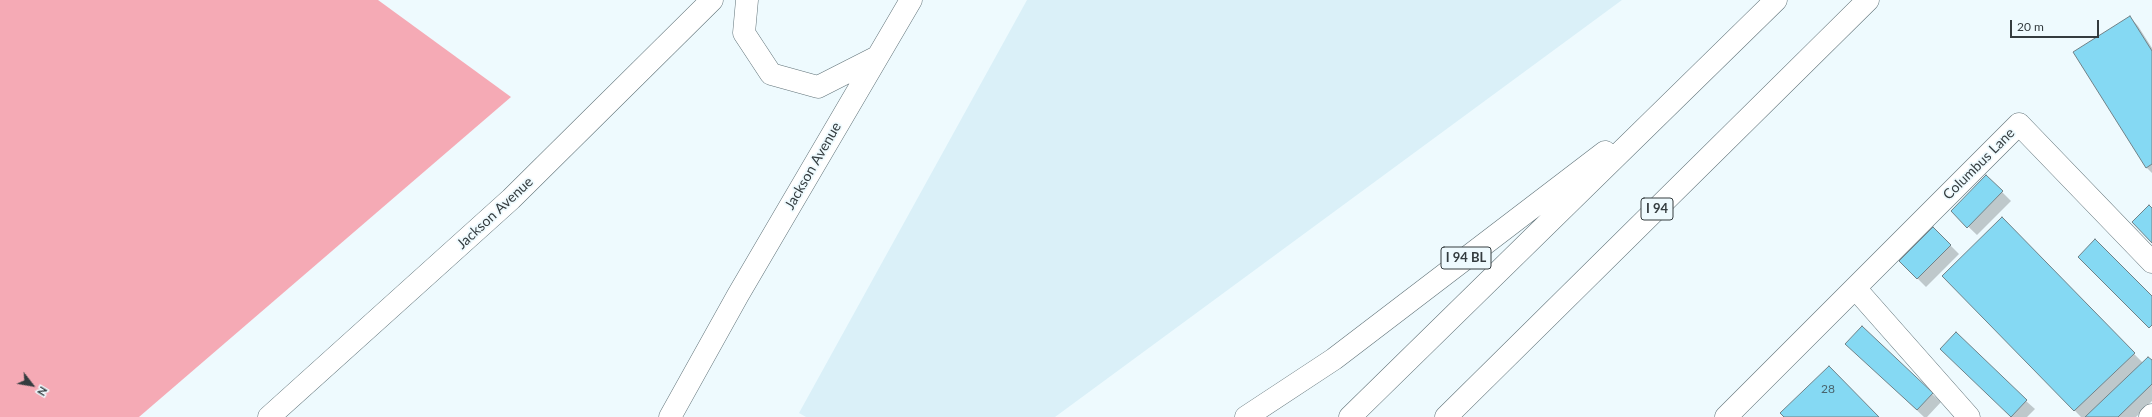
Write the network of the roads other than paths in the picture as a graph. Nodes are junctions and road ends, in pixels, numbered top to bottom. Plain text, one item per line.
1 (712, 0) edge
2 (747, 0) edge
3 (911, 0) edge
4 (1776, 0) edge
5 (1868, 0) edge
6 (877, 57) junction
7 (1682, 94) junction
8 (2152, 262) edge
9 (1855, 288) junction
10 (2152, 415) edge
11 (270, 417) edge
12 (670, 417) edge
13 (1246, 417) edge
14 (1350, 417) edge
15 (1446, 417) edge
16 (1726, 417) edge
17 (1969, 417) edge
18 (2150, 417) edge

1 - 11 main road, Jackson Avenue
2 - 6 main road
3 - 6 main road, Jackson Avenue
4 - 7 main road
5 - 15 main road, I 94
6 - 12 main road, Jackson Avenue
7 - 13 main road, I 94 BL
7 - 14 main road
8 - 9 main road, Columbus Lane
9 - 16 main road, Columbus Lane
9 - 17 main road
10 - 18 main road

